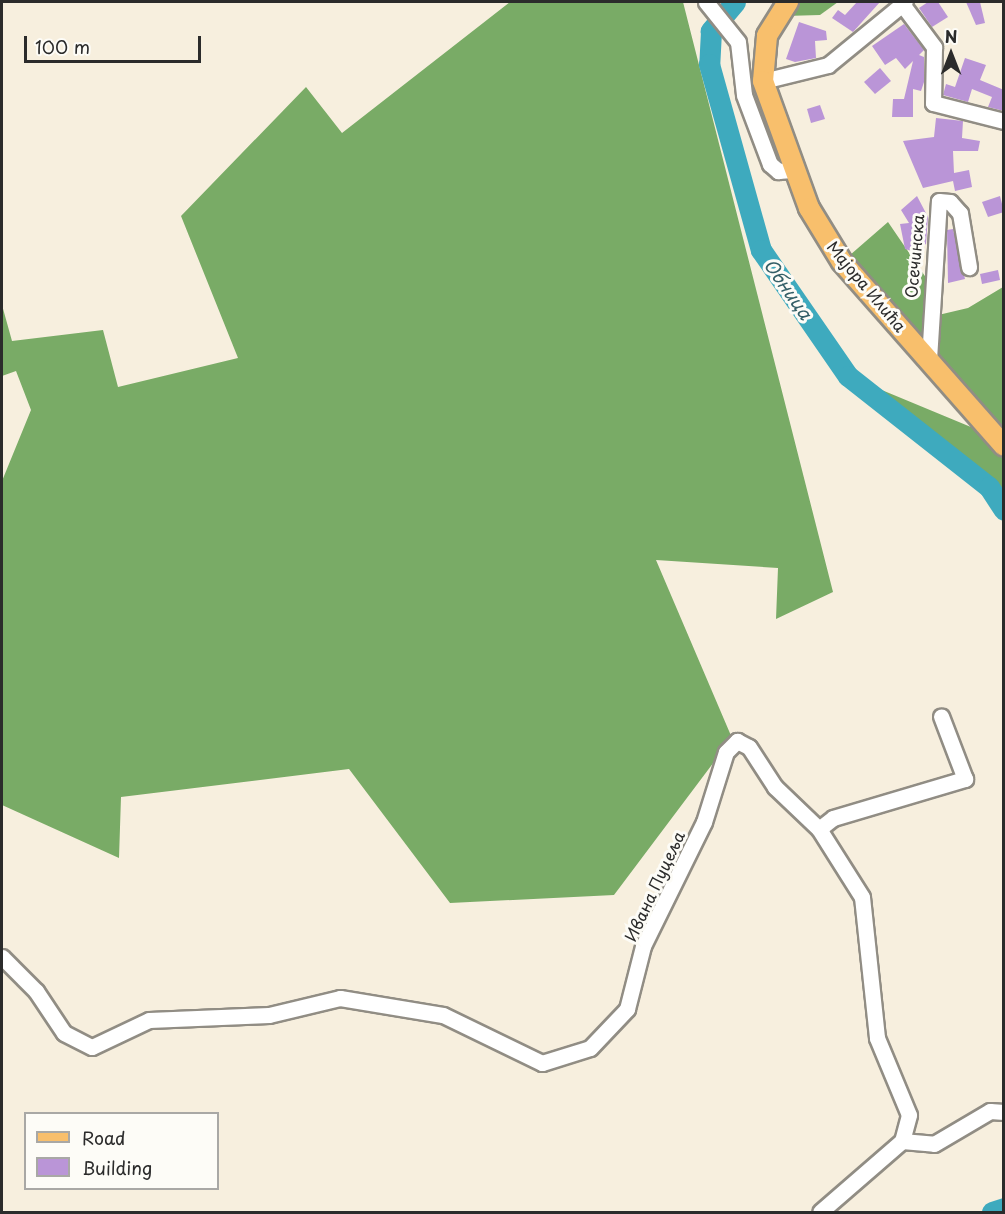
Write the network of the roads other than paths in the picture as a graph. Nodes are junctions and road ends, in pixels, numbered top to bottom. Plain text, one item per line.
1 (706, 2) edge
2 (788, 2) edge
3 (903, 3) edge
4 (763, 81) junction
5 (1004, 121) edge
6 (792, 170) junction
7 (969, 267) dead end
8 (928, 359) junction
9 (1004, 446) edge
10 (941, 716) dead end
11 (819, 829) junction
12 (2, 957) edge
13 (1004, 1112) edge
14 (902, 1141) junction
15 (820, 1212) edge

1 - 6 street
2 - 4 main road, Мајора Илића
3 - 4 street
3 - 5 street
4 - 6 main road, Мајора Илића
6 - 8 main road, Мајора Илића
7 - 8 street, Осечинска
8 - 9 main road, Мајора Илића
10 - 11 street
11 - 12 street, Ивана Пуцеља
11 - 14 street, Ивана Пуцеља
13 - 14 street
14 - 15 street

